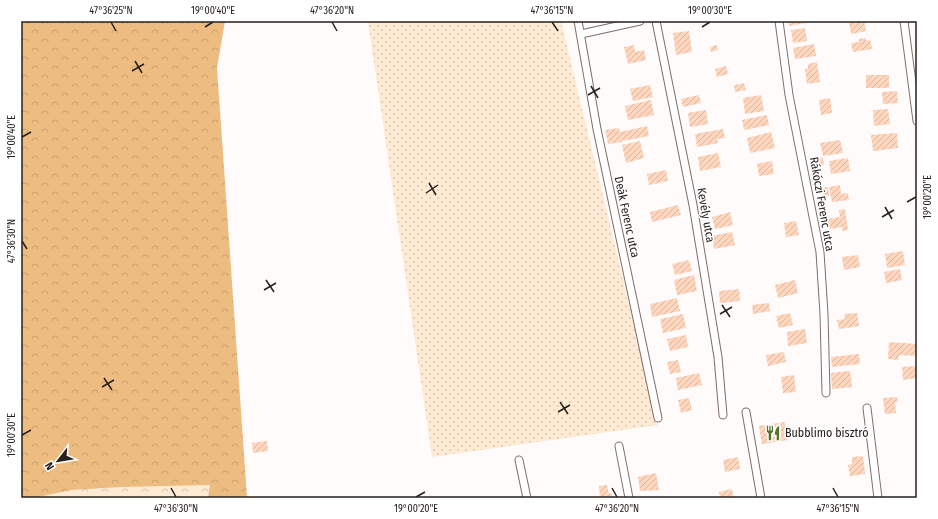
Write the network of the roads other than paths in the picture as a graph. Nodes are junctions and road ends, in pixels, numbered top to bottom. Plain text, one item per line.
1 (578, 21) edge
2 (640, 21) edge
3 (656, 21) edge
4 (779, 21) edge
5 (904, 21) edge
6 (581, 34) junction
7 (917, 121) edge
8 (826, 393) dead end
9 (867, 408) dead end
10 (746, 412) dead end
11 (723, 416) dead end
12 (658, 418) dead end
13 (619, 446) dead end
14 (519, 460) dead end
15 (527, 498) edge
16 (630, 498) edge
17 (761, 498) edge
18 (878, 498) edge

1 - 6 street, Deák Ferenc utca
2 - 6 street
3 - 11 street, Kevély utca
4 - 8 street, Rákóczi Ferenc utca
5 - 7 street
6 - 12 street, Deák Ferenc utca
9 - 18 street
10 - 17 street
13 - 16 street
14 - 15 street

